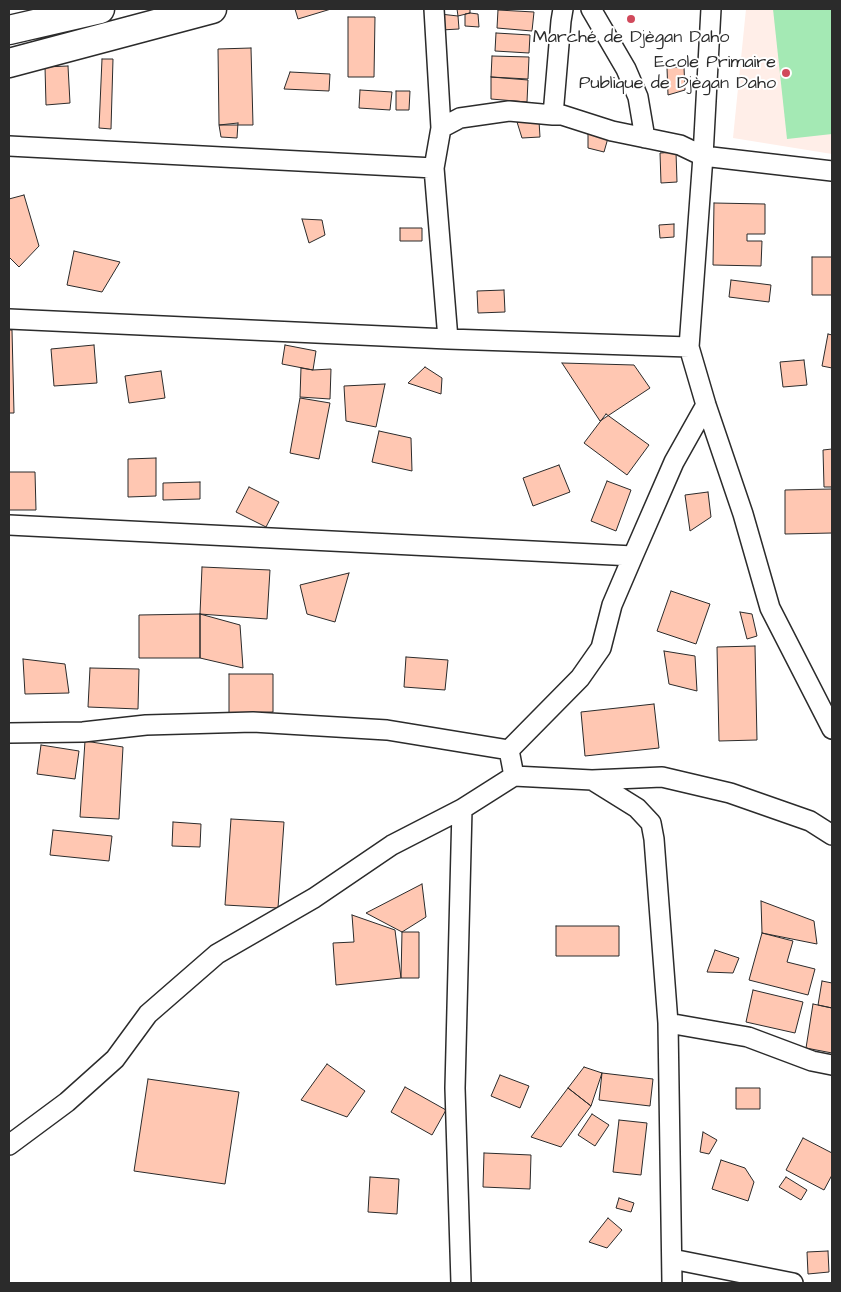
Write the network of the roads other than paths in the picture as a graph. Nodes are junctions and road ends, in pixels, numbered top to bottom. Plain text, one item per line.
1 (100, 9) edge
2 (212, 9) edge
3 (434, 9) edge
4 (563, 9) edge
5 (590, 9) edge
6 (711, 9) edge
7 (9, 30) edge
8 (9, 63) edge
9 (554, 115) junction
10 (441, 128) junction
11 (645, 138) junction
12 (9, 146) edge
13 (703, 156) junction
14 (434, 168) junction
15 (832, 170) edge
16 (9, 319) edge
17 (448, 339) junction
18 (689, 347) junction
19 (706, 405) junction
20 (9, 525) edge
21 (632, 556) junction
22 (832, 729) edge
23 (9, 733) edge
24 (509, 750) junction
25 (514, 776) junction
26 (592, 780) junction
27 (462, 809) junction
28 (832, 835) edge
29 (668, 1023) junction
30 (832, 1065) edge
31 (9, 1145) edge
32 (672, 1259) junction
33 (461, 1283) edge
34 (672, 1283) edge
35 (793, 1283) edge

1 - 7 main road
2 - 8 main road
3 - 10 street
4 - 9 street
5 - 11 street
6 - 13 street
9 - 10 street
9 - 11 street
10 - 14 street
11 - 13 street
12 - 14 street
13 - 15 street
13 - 18 street
14 - 17 street
16 - 17 street
17 - 18 street
18 - 19 street
19 - 21 street
19 - 22 street
20 - 21 street
21 - 24 street
23 - 24 street
24 - 25 street
25 - 26 street
25 - 27 street
26 - 28 street
26 - 29 street
27 - 31 street
27 - 33 street
29 - 30 street
29 - 32 street
32 - 34 street
32 - 35 street

